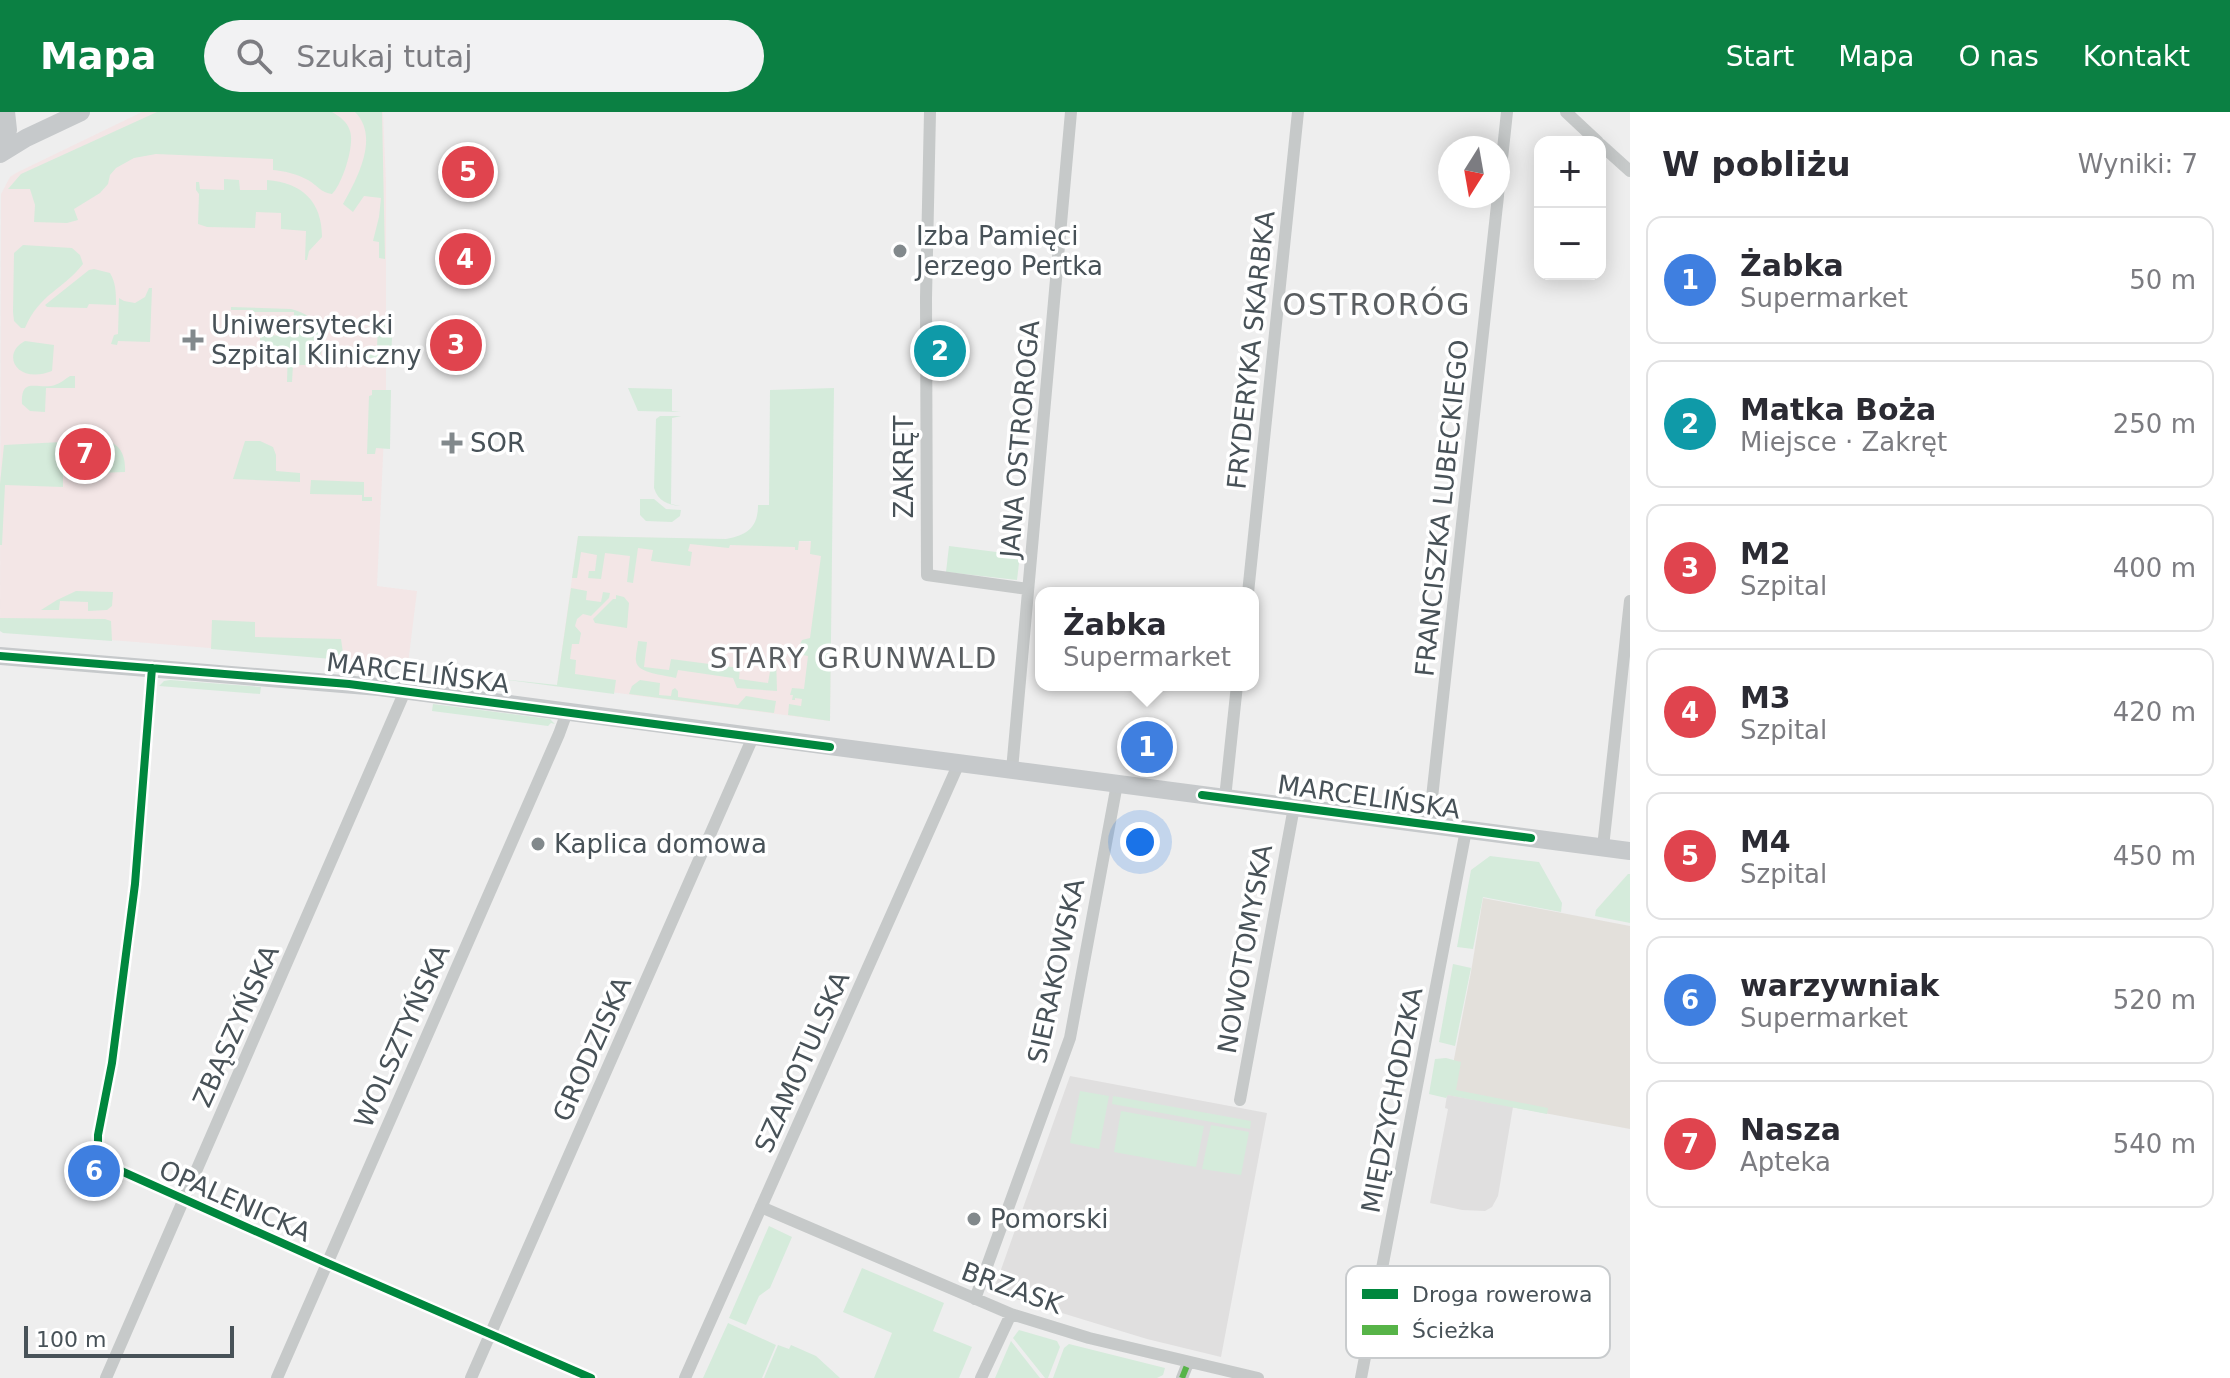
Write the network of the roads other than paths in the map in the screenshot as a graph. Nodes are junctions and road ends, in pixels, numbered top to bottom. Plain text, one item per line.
1 (81, 112) edge
2 (930, 112) edge
3 (1071, 112) edge
4 (1298, 112) edge
5 (1507, 112) edge
6 (1566, 112) edge
7 (9, 118) edge
8 (1504, 136) edge
9 (1592, 136) edge
10 (1606, 149) edge
11 (0, 152) edge
12 (1630, 171) edge
13 (1497, 208) edge
14 (1249, 587) edge
15 (1028, 589) junction
16 (1630, 601) edge
17 (0, 656) edge
18 (152, 668) junction
19 (405, 691) junction
20 (1236, 691) edge
21 (567, 712) junction
22 (753, 737) junction
23 (959, 763) junction
24 (1012, 770) junction
25 (1117, 784) junction
26 (1225, 798) junction
27 (1294, 807) junction
28 (1429, 825) junction
29 (1466, 830) junction
30 (1603, 847) junction
31 (1630, 851) edge
32 (1240, 1100) dead end
33 (184, 1200) junction
34 (761, 1207) junction
35 (327, 1263) junction
36 (1382, 1266) edge
37 (975, 1299) junction
38 (1011, 1314) junction
39 (489, 1335) junction
40 (1365, 1358) edge
41 (1188, 1363) junction
42 (106, 1378) edge
43 (277, 1378) edge
44 (471, 1378) edge
45 (591, 1378) edge
46 (685, 1378) edge
47 (981, 1378) edge
48 (1182, 1378) edge
49 (1258, 1378) edge
50 (1361, 1378) edge

1 - 11 street
2 - 15 street, ZAKRĘT
3 - 15 street, JANA OSTROROGA
4 - 14 street, FRYDERYKA SKARBKA
5 - 8 street, FRANCISZKA LUBECKIEGO
6 - 9 street
7 - 11 street
10 - 12 street
13 - 28 street, FRANCISZKA LUBECKIEGO
15 - 24 street, JANA OSTROROGA
16 - 30 street
17 - 18 street, MARCELIŃSKA
18 - 19 street, MARCELIŃSKA
18 - 33 street, OPALENICKA
19 - 21 street, MARCELIŃSKA
19 - 33 street, ZBĄSZYŃSKA
20 - 26 street
21 - 22 street, MARCELIŃSKA
21 - 35 street, WOLSZTYŃSKA
22 - 23 street, MARCELIŃSKA
22 - 39 street, GRODZISKA
23 - 24 street, MARCELIŃSKA
23 - 34 street, SZAMOTULSKA
24 - 25 street, MARCELIŃSKA
25 - 26 street, MARCELIŃSKA
25 - 37 street, SIERAKOWSKA
26 - 27 street, MARCELIŃSKA
27 - 28 street, MARCELIŃSKA
27 - 32 street, NOWOTOMYSKA
28 - 29 street, MARCELIŃSKA
29 - 30 street, MARCELIŃSKA
29 - 36 street, MIĘDZYCHODZKA
30 - 31 street, MARCELIŃSKA
33 - 35 street, OPALENICKA
33 - 42 street, ZBĄSZYŃSKA
34 - 37 street, BRZASK
34 - 46 street, SZAMOTULSKA
35 - 39 street, OPALENICKA
35 - 43 street, WOLSZTYŃSKA
37 - 38 street, BRZASK
38 - 41 street, BRZASK
38 - 47 street
39 - 44 street, GRODZISKA
39 - 45 street, OPALENICKA
40 - 50 street, MIĘDZYCHODZKA
41 - 48 street
41 - 49 street, BRZASK

